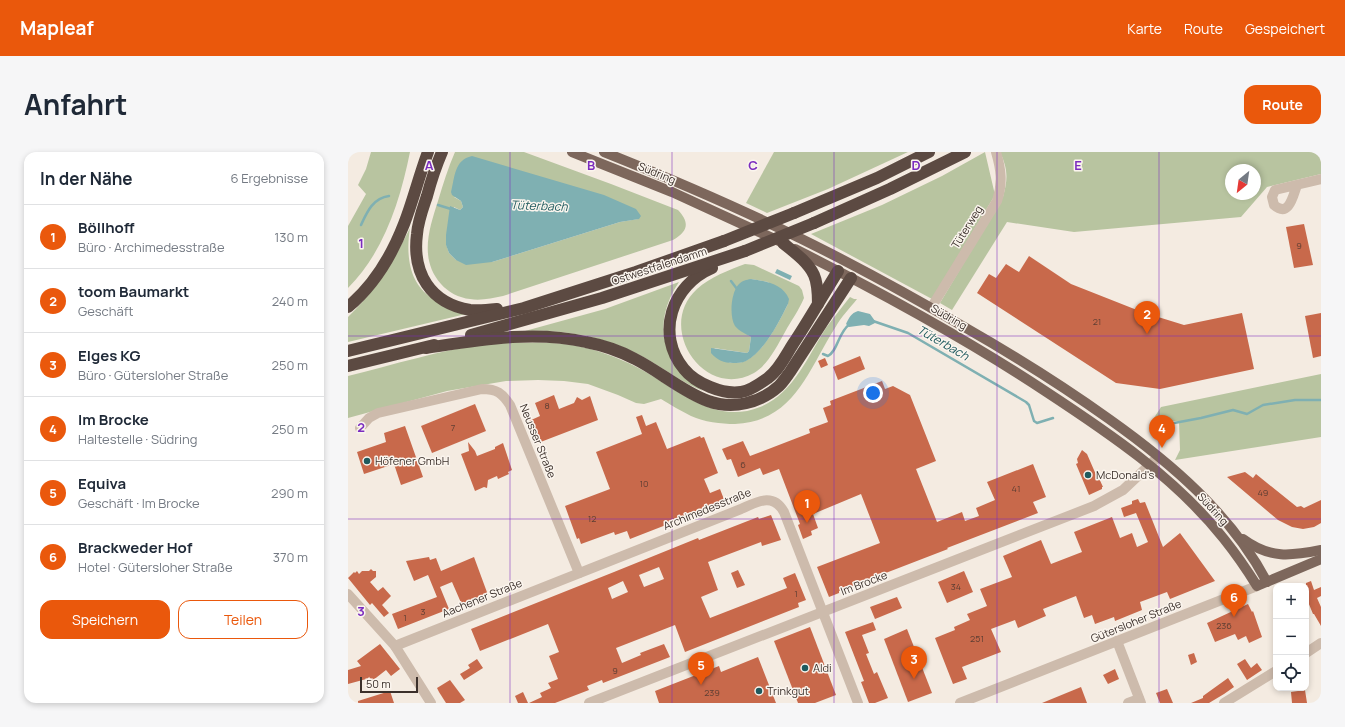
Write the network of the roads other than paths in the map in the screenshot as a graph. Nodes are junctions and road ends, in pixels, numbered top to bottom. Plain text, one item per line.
1 (424, 152) edge
2 (428, 152) edge
3 (442, 152) edge
4 (572, 152) edge
5 (604, 152) edge
6 (929, 152) edge
7 (965, 152) edge
8 (996, 152) edge
9 (423, 166) junction
10 (1321, 179) edge
11 (1297, 186) dead end
12 (783, 243) junction
13 (745, 251) junction
14 (850, 264) junction
15 (838, 271) junction
16 (851, 278) junction
17 (818, 304) junction
18 (348, 308) edge
19 (524, 308) junction
20 (931, 308) junction
21 (426, 348) junction
22 (348, 351) edge
23 (348, 366) edge
24 (360, 428) dead end
25 (1158, 457) junction
26 (1150, 466) junction
27 (1234, 532) junction
28 (1321, 550) edge
29 (1321, 559) edge
30 (578, 573) junction
31 (1267, 582) junction
32 (1257, 586) junction
33 (349, 597) edge
34 (822, 612) junction
35 (1117, 641) junction
36 (1321, 643) edge
37 (394, 646) junction
38 (1309, 651) edge
39 (1273, 673) edge
40 (1140, 701) edge
41 (431, 703) edge
42 (589, 703) edge
43 (858, 703) edge
44 (960, 703) edge
45 (1128, 703) edge
46 (1224, 703) edge

1 - 9 highway
2 - 9 highway
3 - 19 highway
4 - 12 main road, Südring
5 - 14 main road, Südring
6 - 19 highway, Ostwestfalendamm, bridge
7 - 13 highway, Ostwestfalendamm, bridge
8 - 20 street, Tüterweg
9 - 18 highway
10 - 11 street
12 - 15 main road, Südring
12 - 17 highway
13 - 17 highway
13 - 21 highway, Ostwestfalendamm
14 - 15 main road
14 - 16 main road
14 - 20 main road, Südring
15 - 16 main road, Südring
15 - 17 highway
16 - 21 highway
16 - 26 main road, Südring
19 - 22 highway, Ostwestfalendamm
20 - 25 main road, Südring
21 - 23 highway, Ostwestfalendamm
24 - 30 street, Neusser Straße
25 - 26 street, Im Brocke
25 - 27 main road, Südring
26 - 32 main road, Südring
26 - 34 street, Im Brocke
27 - 28 main road
27 - 31 main road, Südring
29 - 31 main road, Gütersloher Straße
30 - 34 street, Archimedesstraße
30 - 37 street, Aachener Straße
31 - 32 main road, Gütersloher Straße
32 - 35 street, Gütersloher Straße
33 - 37 street
34 - 42 street, Im Brocke
34 - 43 street, Archimedesstraße
35 - 40 street
35 - 44 street, Gütersloher Straße
36 - 38 street
37 - 41 street
39 - 46 street
40 - 45 street

